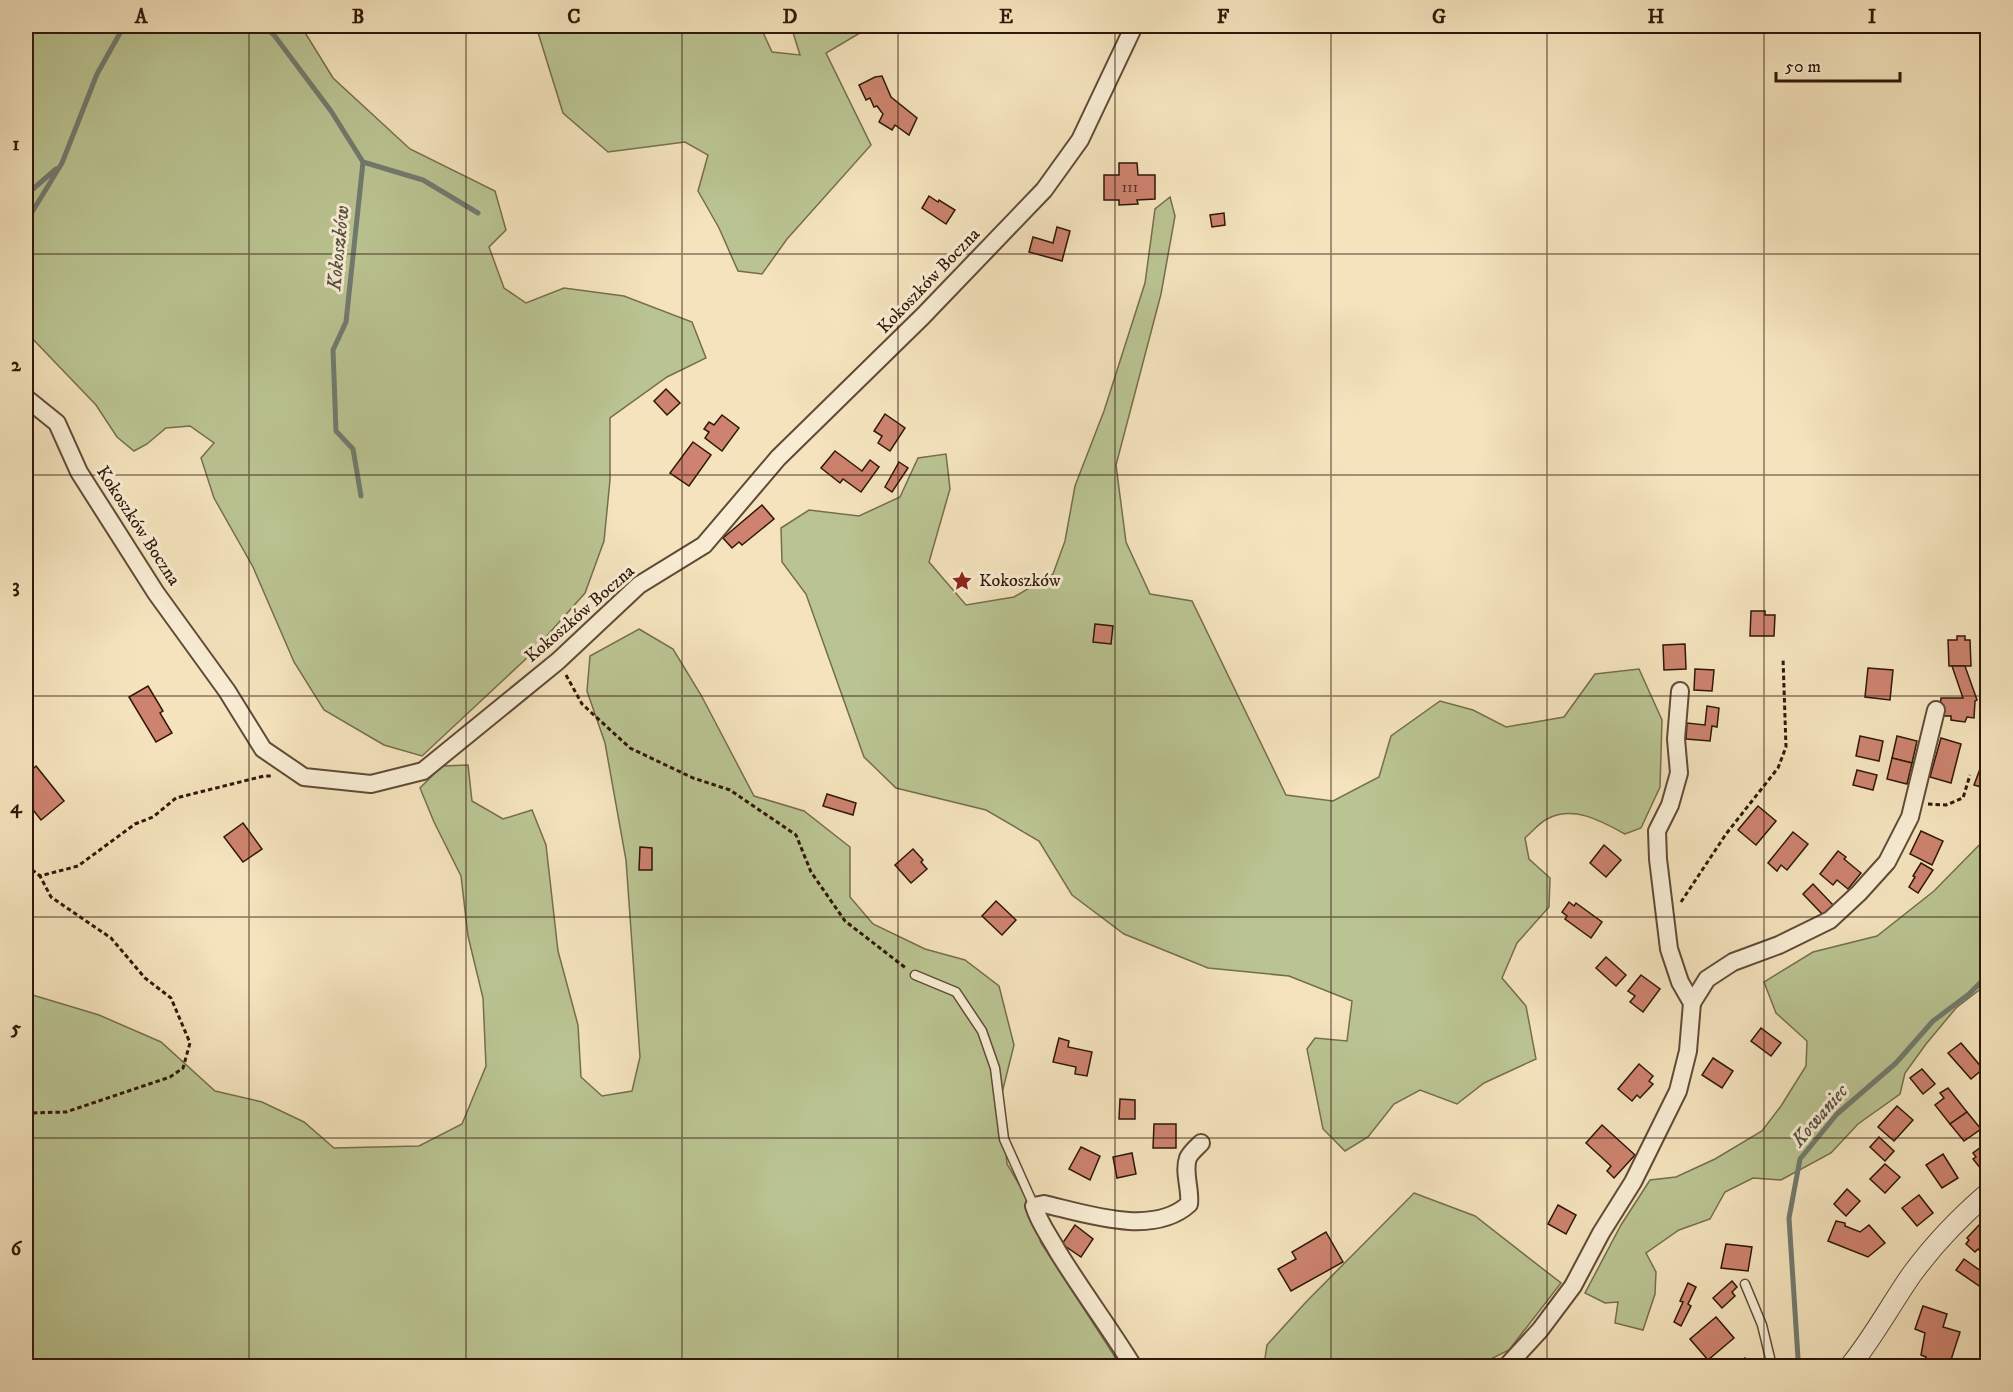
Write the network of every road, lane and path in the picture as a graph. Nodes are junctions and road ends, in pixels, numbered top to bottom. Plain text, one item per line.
1 (1134, 26) edge
2 (26, 398) edge
3 (1783, 658) dead end
4 (558, 661) junction
5 (1680, 691) dead end
6 (1936, 710) dead end
7 (1971, 775) dead end
8 (274, 776) dead end
9 (1914, 801) junction
10 (26, 865) edge
11 (40, 876) junction
12 (1665, 927) junction
13 (915, 975) joint
14 (1692, 1003) junction
15 (26, 1111) edge
16 (1201, 1143) dead end
17 (1988, 1192) edge
18 (1034, 1206) junction
19 (1745, 1284) dead end
20 (1133, 1366) edge
21 (1507, 1366) edge
22 (1772, 1366) edge
23 (1850, 1366) edge

1 - 4 street, Kokoszków Boczna
2 - 4 street, Kokoszków Boczna
3 - 12 path
4 - 13 path
5 - 12 street
6 - 9 street
7 - 9 path
8 - 11 path
9 - 14 street
10 - 11 path
11 - 15 path
12 - 14 street
13 - 18 lane
14 - 21 street
16 - 18 street
17 - 23 street
18 - 20 street
19 - 22 lane

